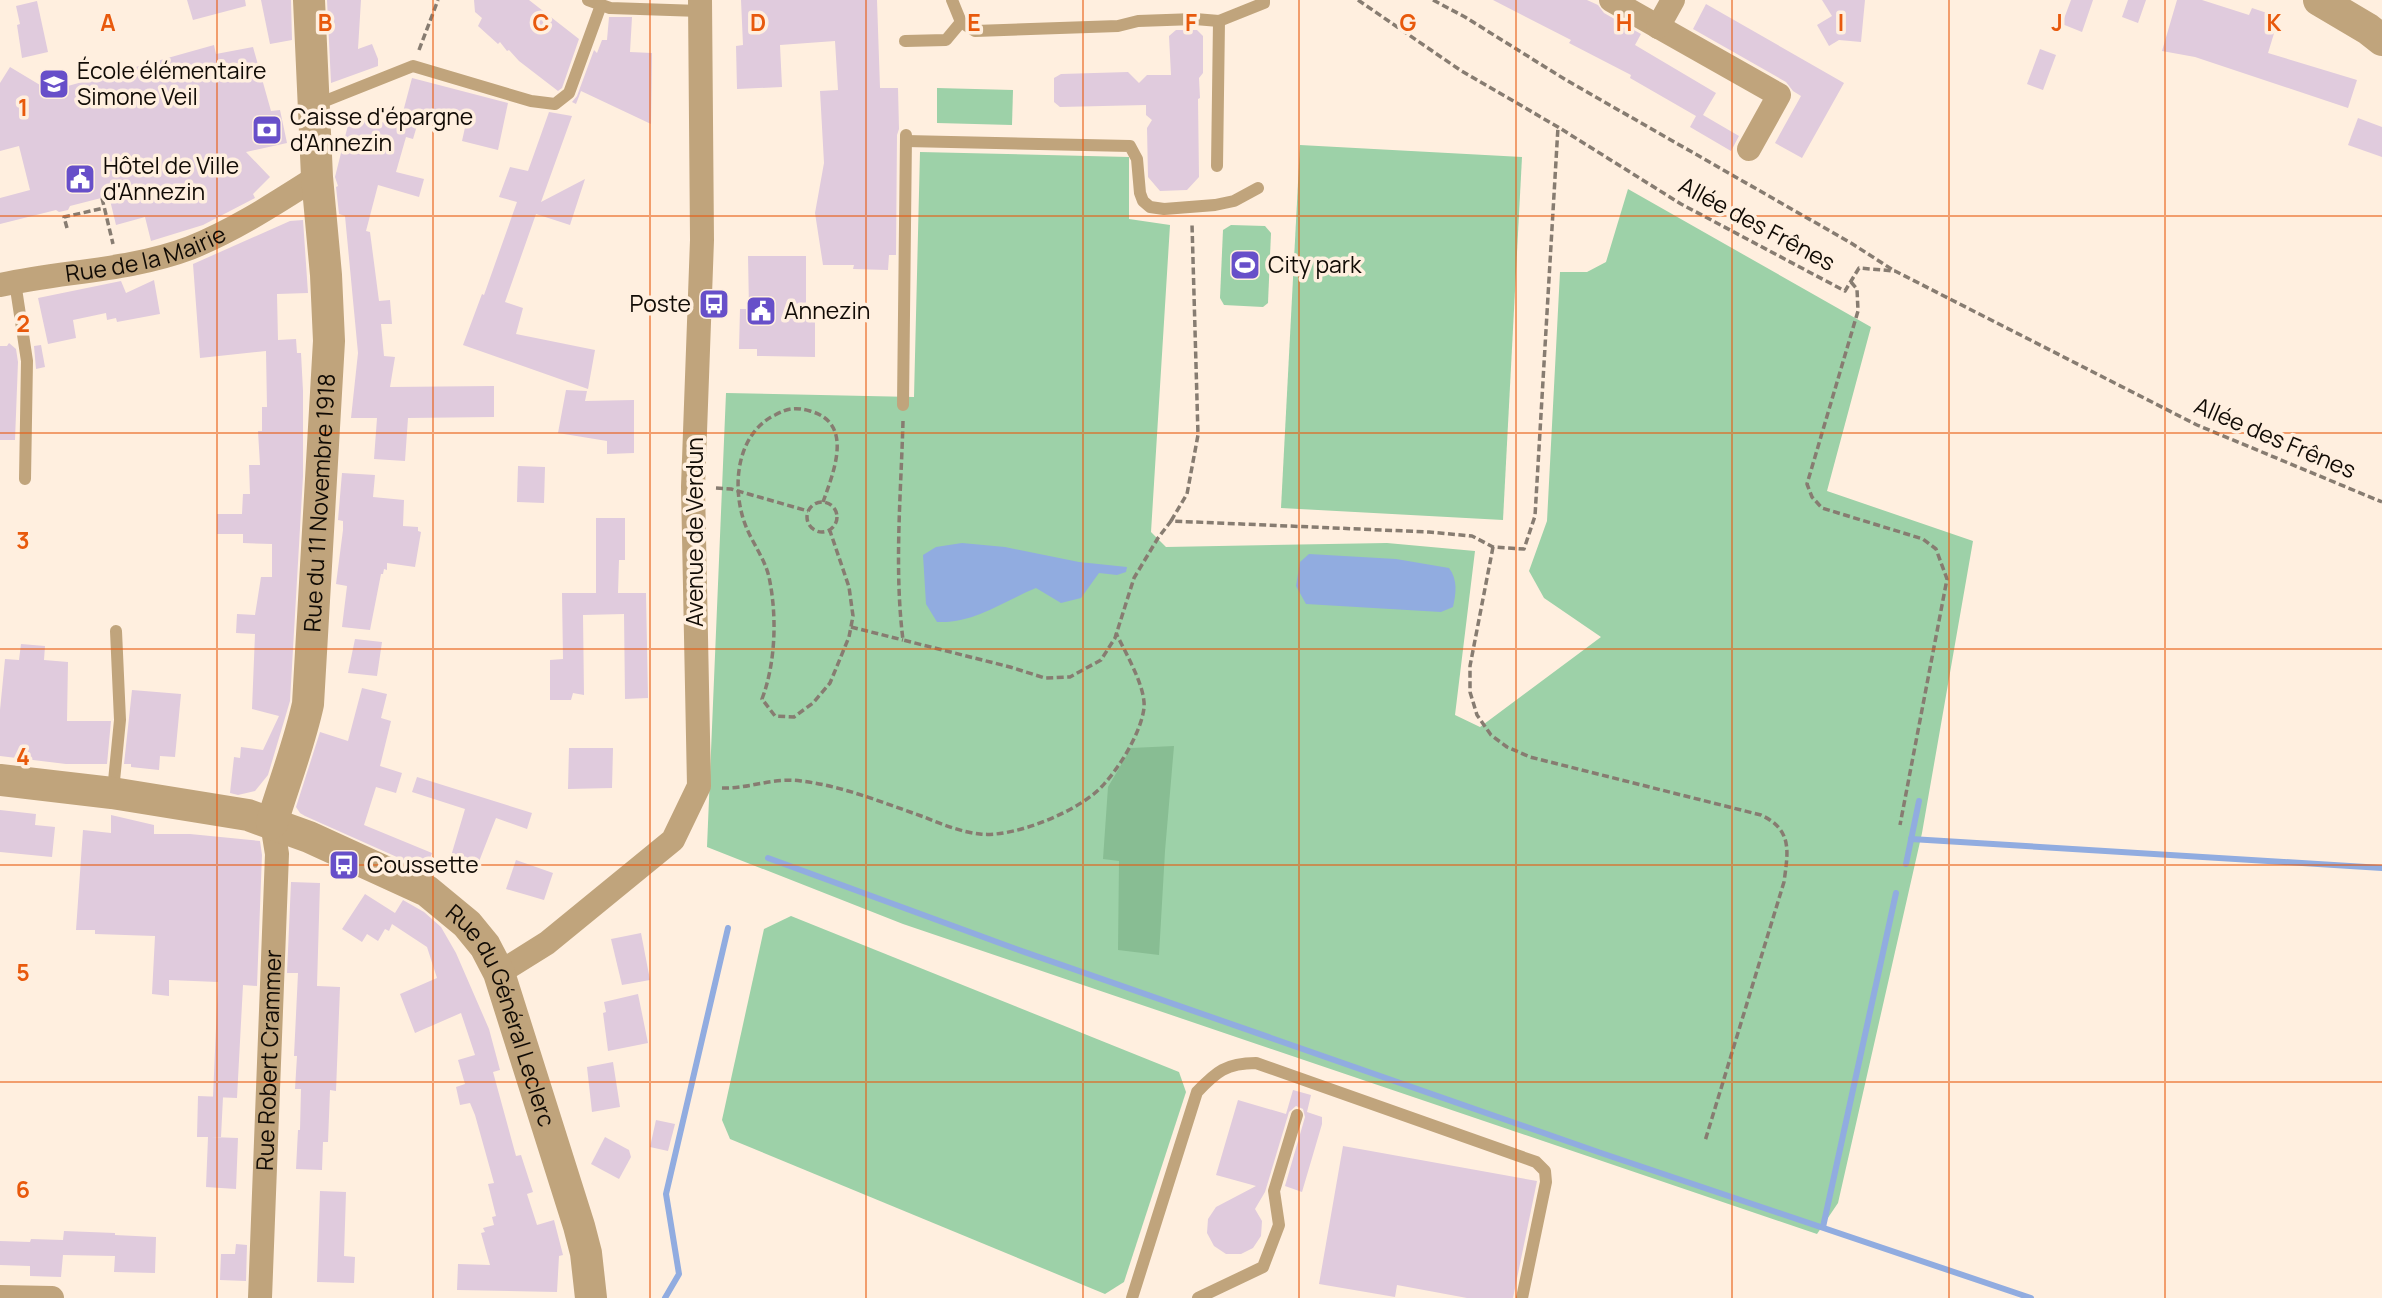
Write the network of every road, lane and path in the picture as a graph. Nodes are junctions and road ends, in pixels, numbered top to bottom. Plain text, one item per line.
1 (309, 0) edge
2 (438, 0) edge
3 (588, 0) edge
4 (952, 0) edge
5 (1264, 0) edge
6 (1358, 0) edge
7 (1433, 0) edge
8 (1611, 0) edge
9 (1673, 0) edge
10 (2319, 0) edge
11 (601, 5) junction
12 (700, 6) edge
13 (1219, 21) junction
14 (961, 22) junction
15 (1658, 27) junction
16 (2382, 40) edge
17 (905, 41) dead end
18 (413, 66) junction
19 (315, 105) junction
20 (1558, 127) junction
21 (1749, 149) dead end
22 (1217, 166) dead end
23 (317, 177) junction
24 (1258, 188) dead end
25 (102, 198) dead end
26 (1191, 207) junction
27 (104, 208) junction
28 (67, 228) dead end
29 (119, 267) junction
30 (1895, 271) junction
31 (1851, 282) junction
32 (7, 283) edge
33 (904, 405) joint
34 (25, 479) dead end
35 (692, 488) junction
36 (737, 491) junction
37 (823, 502) junction
38 (2382, 502) edge
39 (808, 511) junction
40 (1171, 521) junction
41 (830, 531) junction
42 (1493, 547) junction
43 (851, 626) junction
44 (116, 631) dead end
45 (1116, 633) junction
46 (903, 640) junction
47 (0, 780) edge
48 (699, 786) junction
49 (112, 793) junction
50 (272, 823) junction
51 (1900, 825) dead end
52 (499, 973) junction
53 (1297, 1115) dead end
54 (1705, 1141) dead end
55 (0, 1297) edge
56 (52, 1298) edge
57 (260, 1298) edge
58 (591, 1298) edge
59 (1132, 1298) edge
60 (1198, 1298) edge
61 (1522, 1298) edge

1 - 19 street, Rue du 11 Novembre 1918
2 - 18 path
3 - 11 lane
4 - 14 lane
5 - 13 lane
6 - 20 path, Allée des Frênes
7 - 30 path
8 - 15 street
9 - 15 street
10 - 16 street
11 - 12 lane
11 - 18 lane
12 - 35 street, Avenue de Verdun
13 - 14 lane
13 - 22 lane
14 - 17 lane
15 - 21 street
18 - 19 lane
19 - 23 street, Rue du 11 Novembre 1918
20 - 31 path, Allée des Frênes
20 - 42 path
23 - 29 street, Rue de la Mairie
23 - 50 street, Rue du 11 Novembre 1918
24 - 26 lane
25 - 27 path
26 - 33 lane
26 - 40 path
27 - 28 path
27 - 29 path
29 - 32 street, Rue de la Mairie
30 - 31 path, Allée des Frênes
30 - 38 path, Allée des Frênes
31 - 51 path
32 - 34 lane
33 - 46 path
35 - 36 path
35 - 48 street, Avenue de Verdun
36 - 37 path
36 - 39 path
36 - 43 path
37 - 39 path
37 - 41 path
39 - 41 path
40 - 42 path
40 - 45 path
41 - 43 path
42 - 54 path
43 - 46 path
44 - 49 lane
45 - 46 path
45 - 48 path
47 - 49 street, Rue du Général Leclerc
48 - 52 street, Avenue de Verdun
49 - 50 street, Rue du Général Leclerc
50 - 52 street, Rue du Général Leclerc
50 - 57 street, Rue Robert Crammer
52 - 58 street, Rue du Général Leclerc
53 - 60 lane
55 - 56 street
59 - 61 lane

